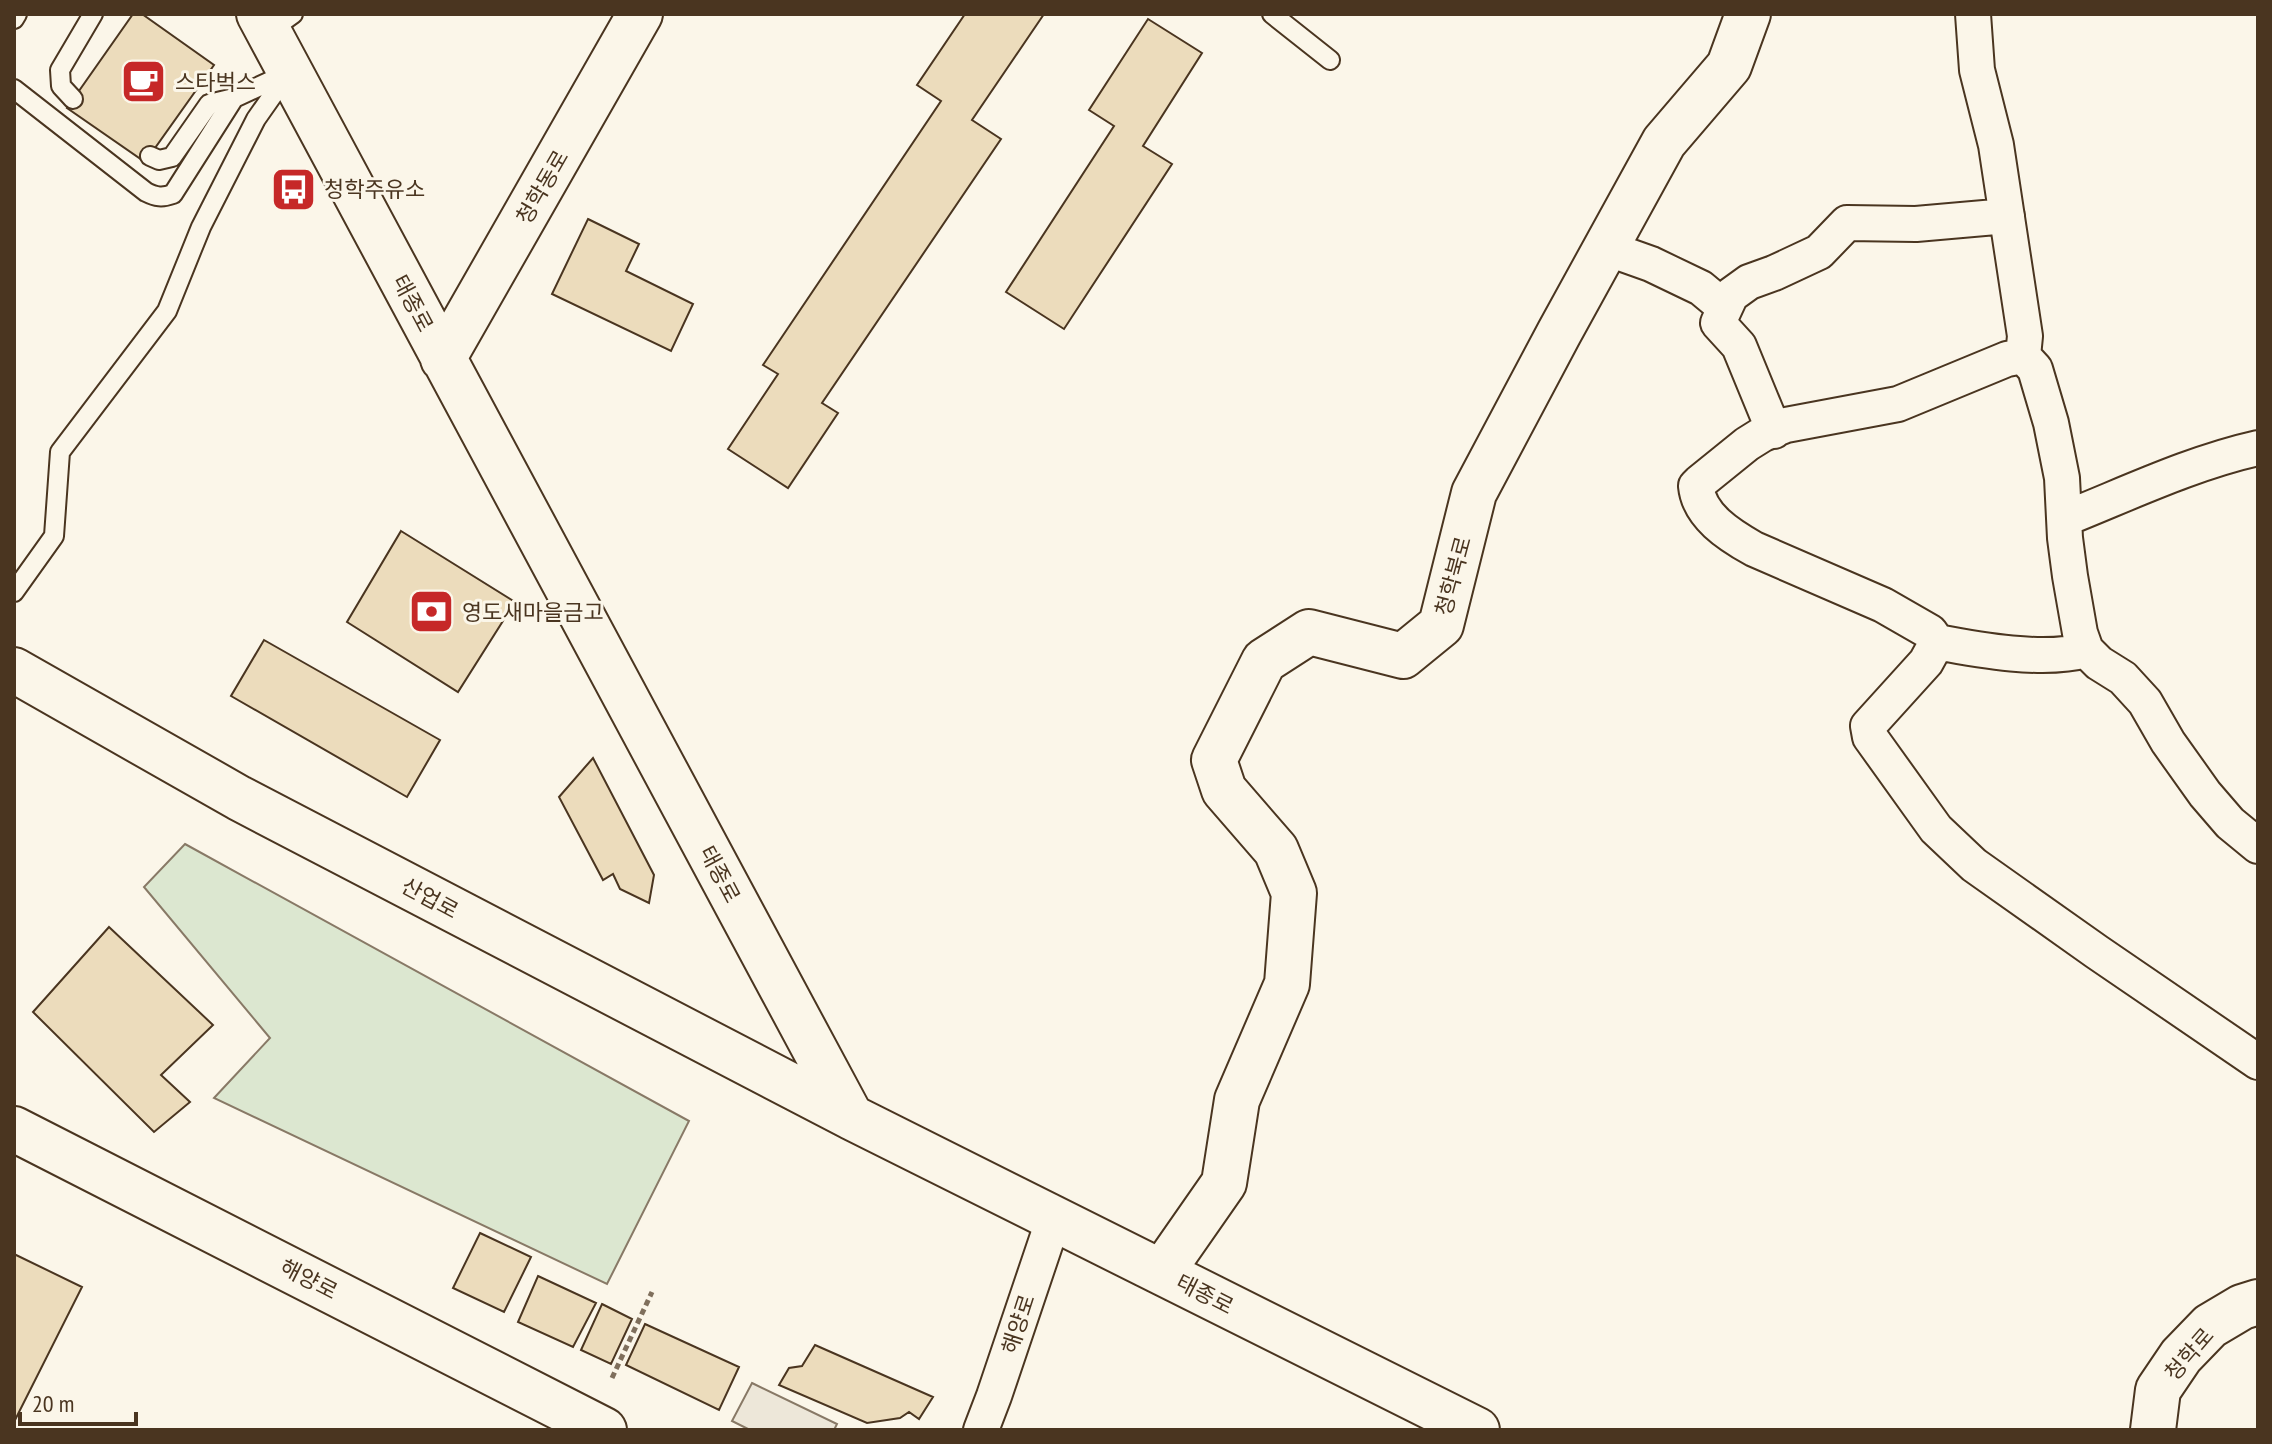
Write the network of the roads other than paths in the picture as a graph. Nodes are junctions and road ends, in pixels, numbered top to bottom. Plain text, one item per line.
1 (93, 14) edge
2 (640, 14) edge
3 (1272, 14) edge
4 (1748, 14) edge
5 (1973, 14) edge
6 (273, 20) edge
7 (1330, 60) dead end
8 (289, 72) junction
9 (14, 89) edge
10 (234, 98) junction
11 (73, 99) dead end
12 (150, 156) dead end
13 (2007, 216) junction
14 (1606, 248) junction
15 (1725, 308) junction
16 (2023, 356) junction
17 (443, 359) junction
18 (1774, 431) junction
19 (2258, 448) edge
20 (2064, 519) junction
21 (14, 592) edge
22 (1937, 642) junction
23 (2086, 650) junction
24 (14, 670) edge
25 (2258, 846) edge
26 (2258, 1062) edge
27 (851, 1117) junction
28 (14, 1129) edge
29 (1054, 1218) junction
30 (1162, 1272) junction
31 (2258, 1302) edge
32 (604, 1430) edge
33 (981, 1430) edge
34 (1477, 1430) edge
35 (2153, 1430) edge

1 - 11 lane
2 - 17 main road, 청학동로
3 - 7 lane
4 - 14 main road, 청학북로
5 - 13 street
6 - 8 main road, 태종로
8 - 10 lane
8 - 17 main road, 태종로
8 - 21 lane
9 - 10 lane
10 - 12 lane
13 - 15 street
13 - 16 street
14 - 15 street
14 - 30 main road, 청학북로
15 - 18 street
16 - 18 street
16 - 20 street
17 - 27 main road, 태종로
18 - 22 street
19 - 20 street
20 - 23 street
22 - 23 street
22 - 26 street
23 - 25 street
24 - 27 main road, 산업로
27 - 29 main road, 태종로
28 - 32 main road, 해양로
29 - 30 main road, 태종로
29 - 33 street, 해양로
30 - 34 main road, 태종로
31 - 35 main road, 청학로

